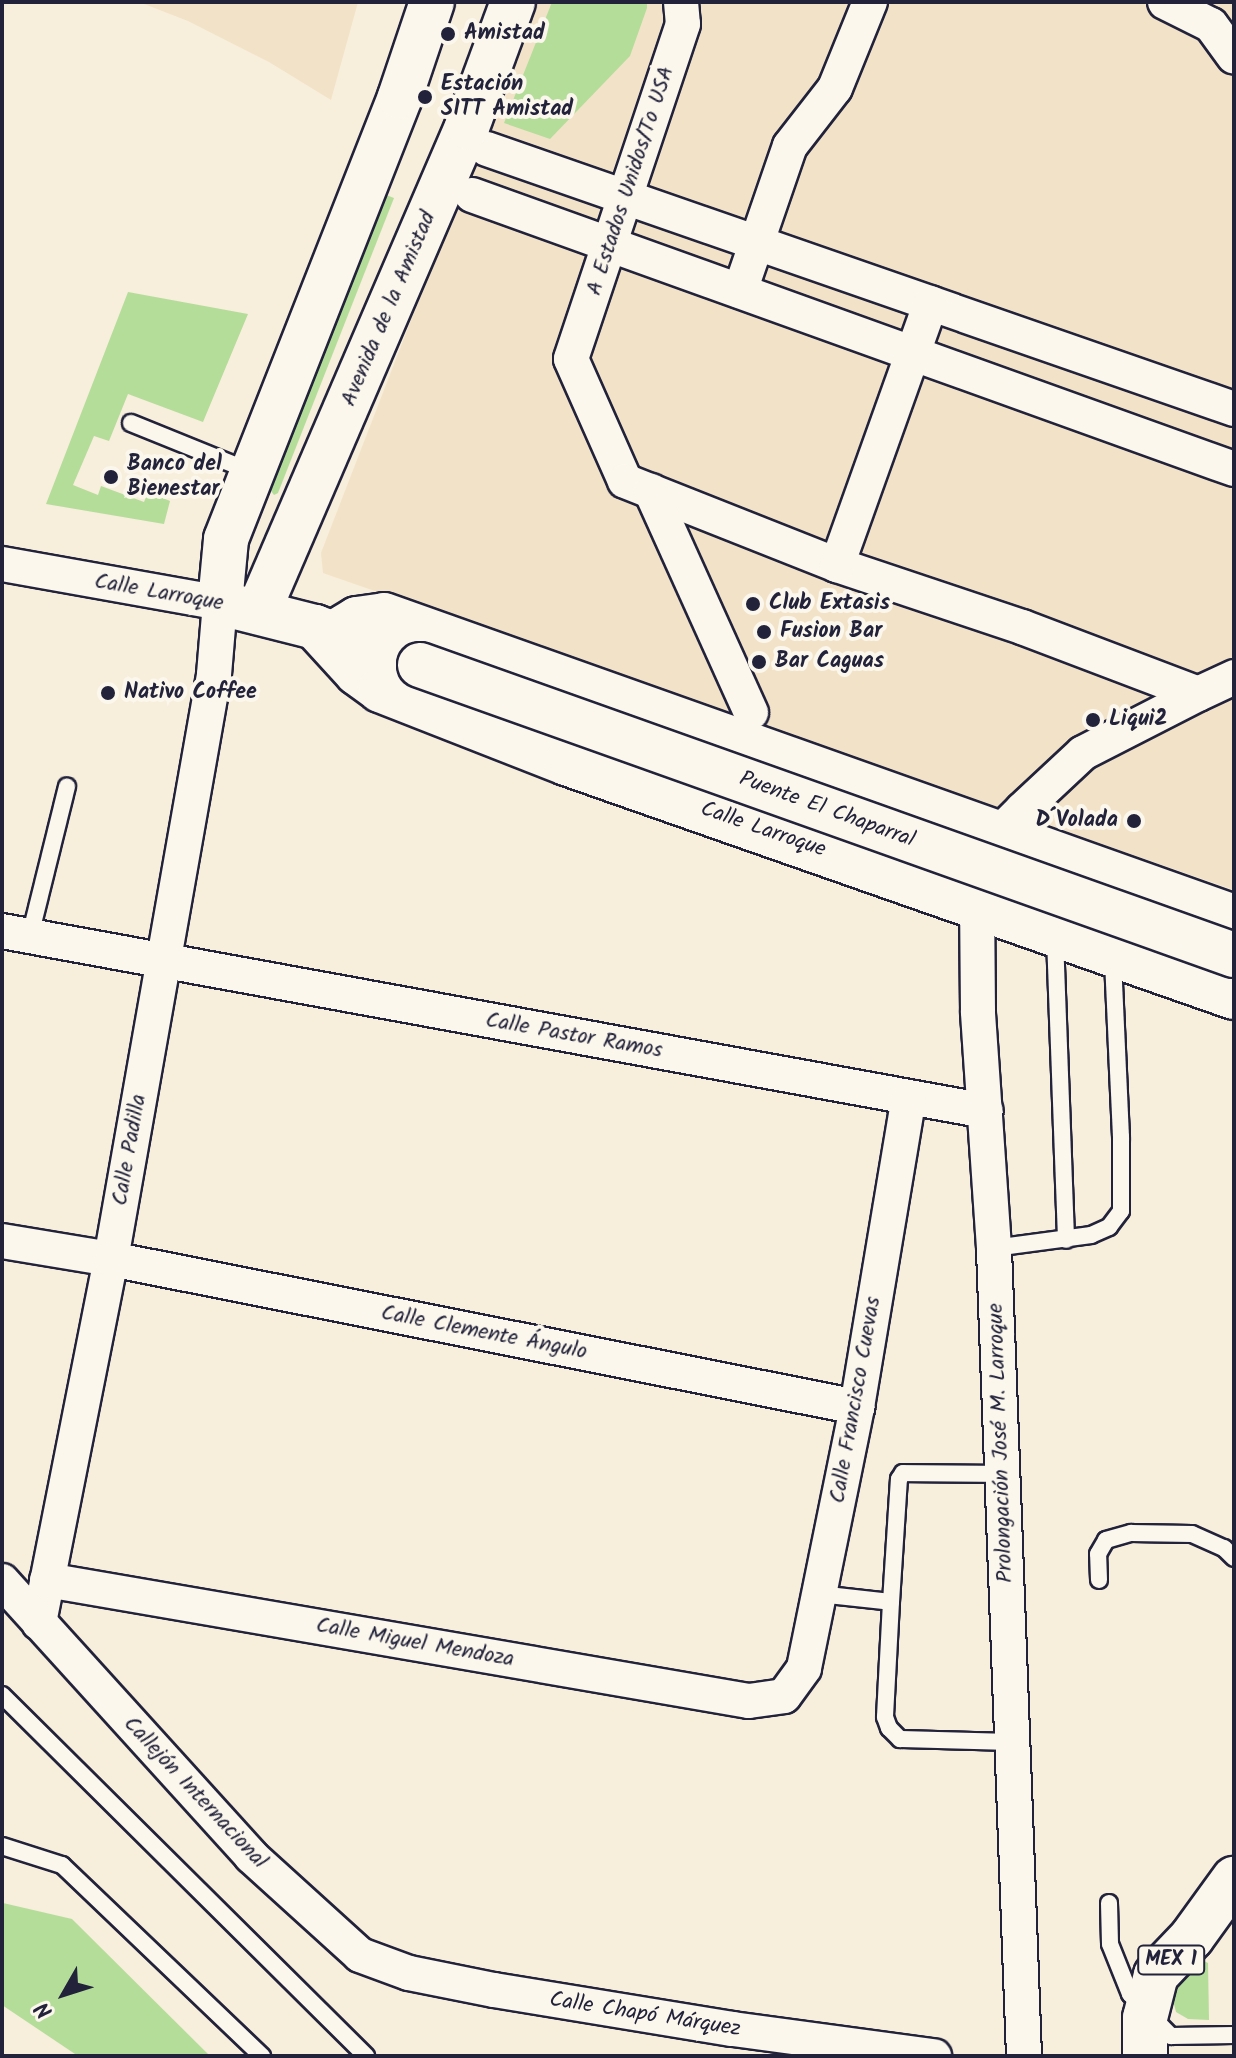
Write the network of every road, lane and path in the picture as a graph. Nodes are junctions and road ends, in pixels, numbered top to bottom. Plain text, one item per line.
1 (432, 2) edge
2 (513, 2) edge
3 (870, 2) edge
4 (1165, 2) edge
5 (691, 9) edge
6 (1234, 57) edge
7 (487, 149) dead end
8 (472, 195) dead end
9 (625, 197) junction
10 (757, 243) junction
11 (609, 244) junction
12 (740, 291) junction
13 (931, 303) junction
14 (913, 353) junction
15 (1234, 409) edge
16 (131, 423) dead end
17 (1234, 469) edge
18 (252, 472) junction
19 (651, 491) junction
20 (2, 564) edge
21 (837, 565) junction
22 (239, 608) junction
23 (324, 630) junction
24 (420, 665) joint
25 (1234, 677) edge
26 (1198, 694) junction
27 (751, 712) dead end
28 (67, 786) dead end
29 (999, 833) junction
30 (1110, 874) junction
31 (977, 904) junction
32 (1234, 917) edge
33 (16, 934) edge
34 (1055, 934) junction
35 (1113, 952) junction
36 (1234, 955) edge
37 (163, 961) junction
38 (1234, 997) edge
39 (909, 1097) junction
40 (986, 1111) junction
41 (1066, 1240) junction
42 (2, 1241) edge
43 (994, 1248) junction
44 (111, 1259) junction
45 (857, 1407) junction
46 (1001, 1474) junction
47 (1234, 1558) edge
48 (47, 1580) junction
49 (1099, 1580) dead end
50 (2, 1581) edge
51 (819, 1594) junction
52 (891, 1602) junction
53 (39, 1623) junction
54 (2, 1695) edge
55 (784, 1696) joint
56 (1012, 1742) junction
57 (2, 1846) edge
58 (1234, 1879) edge
59 (1109, 1903) dead end
60 (360, 1955) joint
61 (1147, 2011) junction
62 (1234, 2035) edge
63 (262, 2056) edge
64 (366, 2056) edge
65 (934, 2056) edge
66 (1024, 2056) edge
67 (1145, 2056) edge

1 - 18 main road
2 - 22 main road, Avenida de la Amistad
3 - 10 street
4 - 6 street
5 - 9 street, A Estados Unidos/To USA
7 - 9 street
8 - 11 street
9 - 10 street
9 - 11 street, A Estados Unidos/To USA
10 - 12 street
10 - 13 street
11 - 12 street
11 - 19 street, A Estados Unidos/To USA
12 - 14 street
13 - 14 street
13 - 15 street
14 - 17 street
14 - 21 street
16 - 18 lane
18 - 22 main road
19 - 21 street
19 - 27 street
20 - 22 street, Calle Larroque
21 - 26 street
22 - 23 main road, Calle Larroque
22 - 37 street, Calle Padilla
23 - 24 main road, Calle Larroque
23 - 29 main road
23 - 31 main road, Calle Larroque
24 - 36 main road, Puente El Chaparral, bridge
25 - 26 street
26 - 29 street
28 - 33 lane
29 - 30 main road
29 - 31 street, Prolongación José M. Larroque
30 - 32 main road
30 - 35 lane
31 - 34 main road, Calle Larroque
31 - 40 street, Prolongación José M. Larroque
33 - 37 street, Calle Pastor Ramos
34 - 35 main road, Calle Larroque
34 - 41 lane
35 - 38 main road, Calle Larroque
35 - 41 lane
37 - 39 street, Calle Pastor Ramos
37 - 44 street, Calle Padilla
39 - 40 street, Calle Pastor Ramos
39 - 45 street, Calle Francisco Cuevas
40 - 43 street, Prolongación José M. Larroque
41 - 43 lane
42 - 44 street, Calle Clemente Ángulo
43 - 46 street, Prolongación José M. Larroque
44 - 45 street, Calle Clemente Ángulo
44 - 48 street, Calle Padilla
45 - 51 street, Calle Francisco Cuevas
46 - 52 lane
46 - 56 street, Prolongación José M. Larroque
47 - 49 lane
48 - 53 street, Calle Padilla
48 - 55 street, Calle Miguel Mendoza
50 - 53 street, Callejón Internacional
51 - 52 lane
51 - 55 street, Calle Francisco Cuevas
52 - 56 lane
53 - 60 street, Callejón Internacional
54 - 64 lane
56 - 66 street, Prolongación José M. Larroque
57 - 63 lane
58 - 61 main road, MEX 1
59 - 61 lane
60 - 65 street, Calle Chapó Márquez
61 - 62 lane
61 - 67 main road, MEX 1

